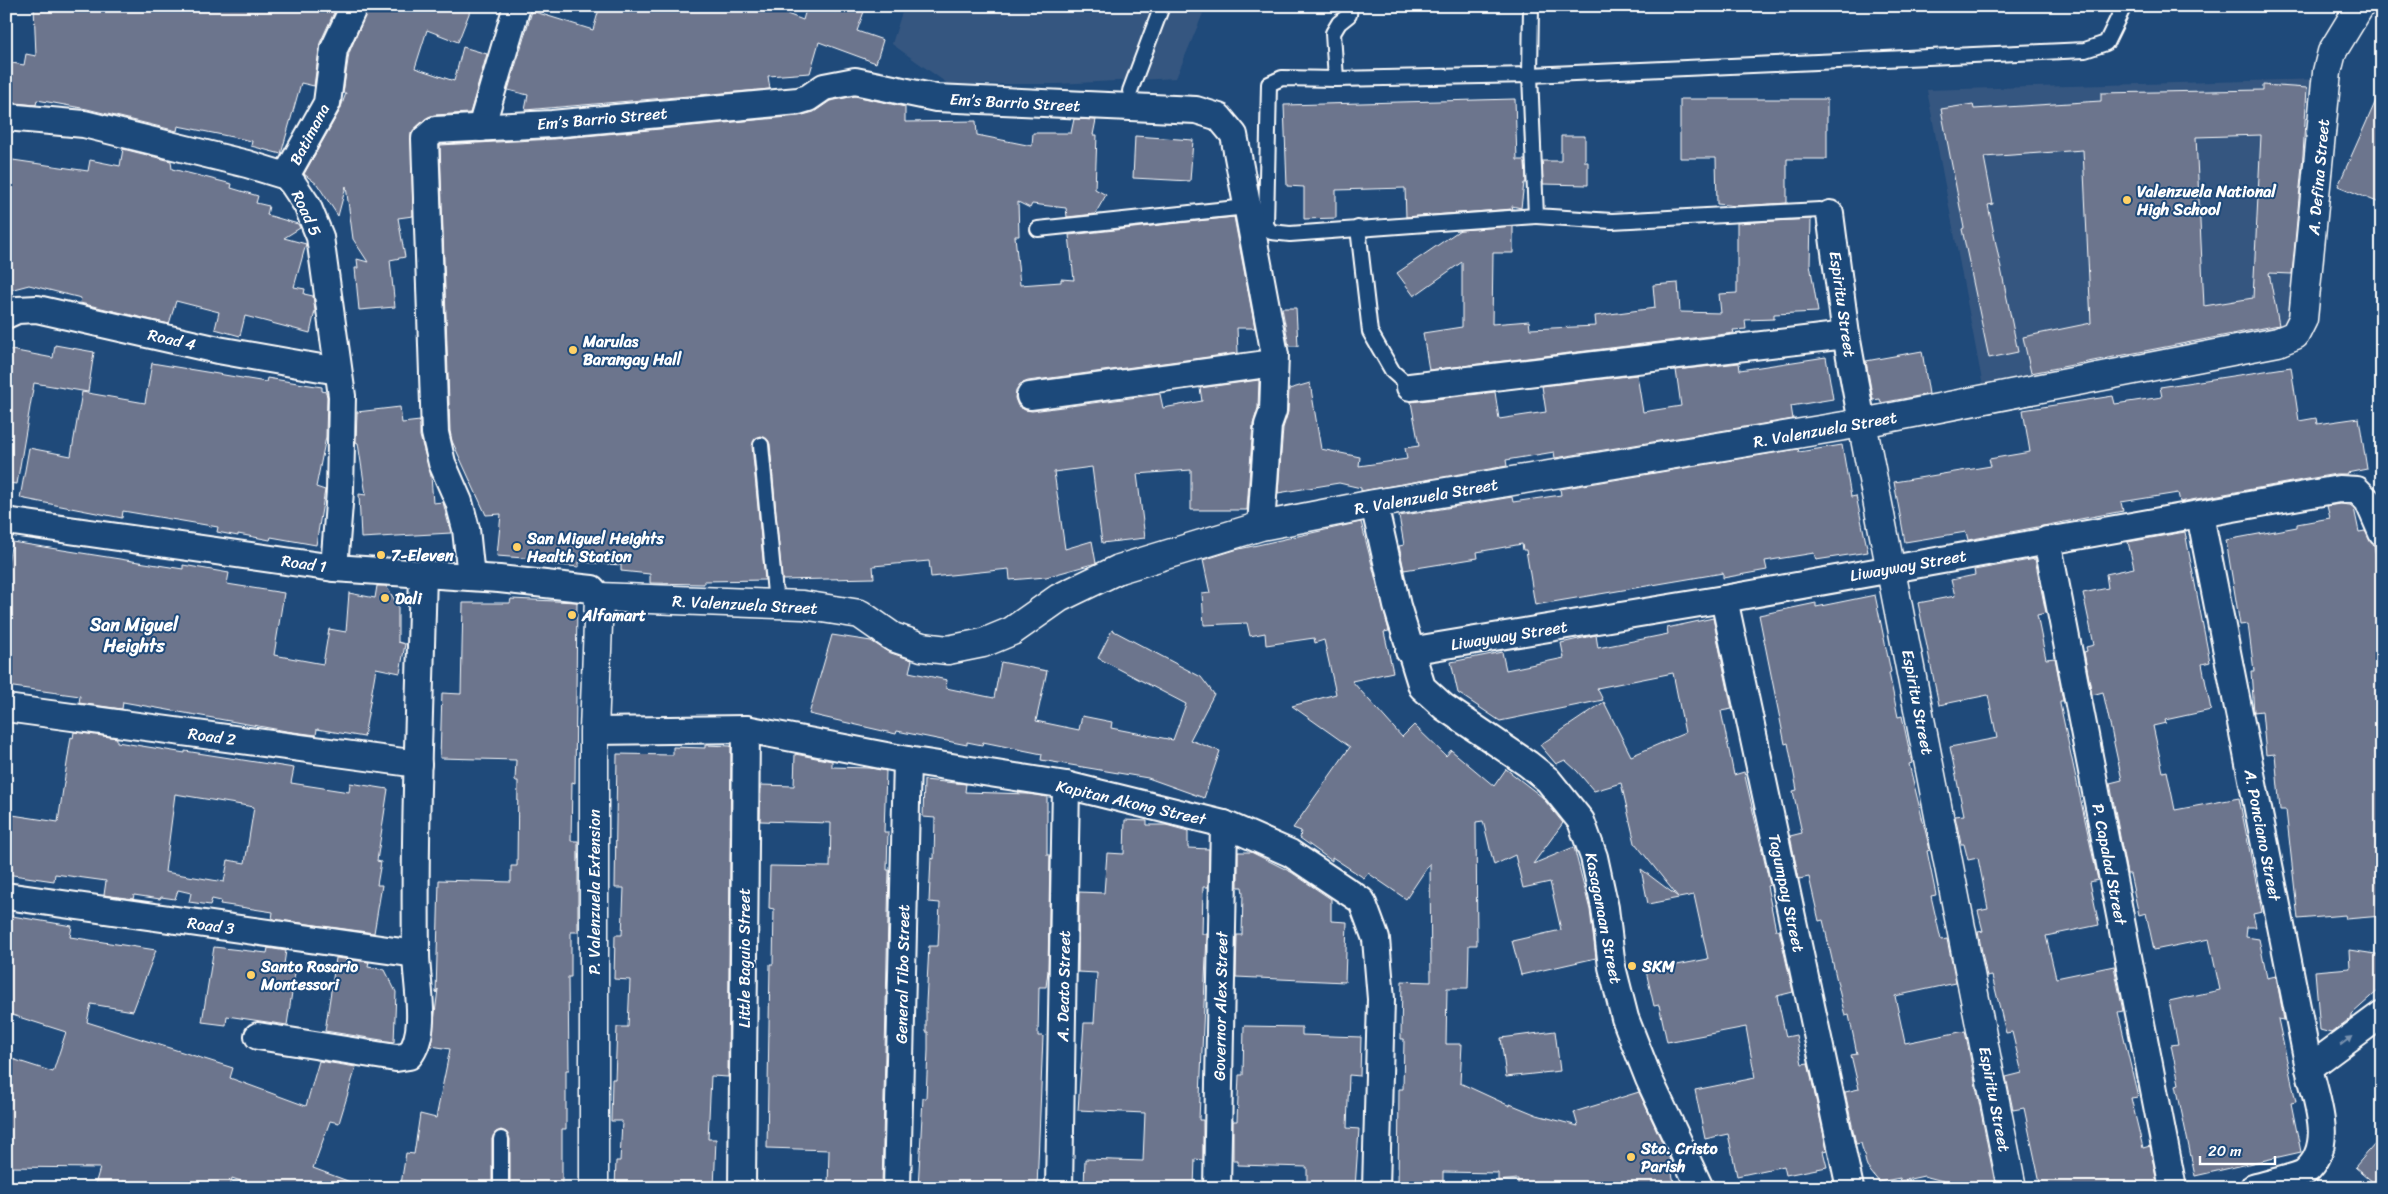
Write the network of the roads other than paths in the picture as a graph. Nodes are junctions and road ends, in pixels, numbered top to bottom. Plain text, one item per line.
1 (354, 6) edge
2 (517, 6) edge
3 (1162, 6) edge
4 (1350, 6) edge
5 (1531, 6) edge
6 (2124, 6) edge
7 (2360, 6) edge
8 (1530, 75) junction
9 (1336, 80) junction
10 (1130, 91) dead end
11 (6, 117) edge
12 (482, 128) junction
13 (286, 176) junction
14 (1247, 207) junction
15 (1830, 214) joint
16 (1536, 216) junction
17 (1358, 228) junction
18 (1038, 229) dead end
19 (6, 315) edge
20 (1846, 335) junction
21 (2278, 342) joint
22 (1274, 363) junction
23 (338, 371) junction
24 (1410, 387) joint
25 (1030, 396) dead end
26 (1862, 423) junction
27 (760, 445) dead end
28 (1374, 504) junction
29 (2200, 515) junction
30 (6, 521) edge
31 (1260, 526) junction
32 (2382, 533) edge
33 (2047, 540) junction
34 (334, 568) junction
35 (1892, 568) junction
36 (423, 573) junction
37 (471, 577) junction
38 (599, 597) junction
39 (1724, 599) junction
40 (776, 604) junction
41 (1409, 651) junction
42 (6, 708) edge
43 (746, 728) junction
44 (594, 731) junction
45 (907, 760) junction
46 (418, 764) junction
47 (1066, 785) junction
48 (1224, 824) junction
49 (6, 896) edge
50 (416, 954) junction
51 (2382, 1014) edge
52 (258, 1036) dead end
53 (2309, 1068) junction
54 (501, 1138) dead end
55 (501, 1188) edge
56 (594, 1188) edge
57 (742, 1188) edge
58 (897, 1188) edge
59 (1059, 1188) edge
60 (1217, 1188) edge
61 (1376, 1188) edge
62 (1700, 1188) edge
63 (1850, 1188) edge
64 (2012, 1188) edge
65 (2173, 1188) edge
66 (2253, 1188) edge

1 - 13 street, Batimana
2 - 12 street
3 - 10 lane
4 - 9 lane
5 - 8 lane
6 - 8 lane
7 - 21 street, A. Defina Street
8 - 9 lane
8 - 16 lane
9 - 17 lane
11 - 13 street, Road 5
12 - 14 street, Em’s Barrio Street
12 - 37 street, Em’s Barrio Street
13 - 23 street, Road 5
14 - 18 lane
14 - 22 street
15 - 16 lane
15 - 20 street, Espiritu Street
16 - 17 lane
17 - 24 lane
19 - 23 street, Road 4
20 - 24 street
20 - 26 street, Espiritu Street
21 - 26 street, R. Valenzuela Street
22 - 25 street
22 - 31 street
23 - 34 street, Road 5
26 - 28 street, R. Valenzuela Street
26 - 35 street, Espiritu Street
27 - 40 lane
28 - 31 street, R. Valenzuela Street
28 - 41 street, Kasaganaan Street
29 - 32 street, Liwayway Street
29 - 33 street, Liwayway Street
29 - 53 street, A. Ponciano Street
30 - 34 street, Road 1
31 - 40 street, R. Valenzuela Street
33 - 35 street, Liwayway Street
33 - 65 street, P. Capalad Street
34 - 36 street, Road 1
35 - 39 street, Liwayway Street
35 - 64 street, Espiritu Street
36 - 37 street, Road 1
36 - 46 street
37 - 38 street, Road 1
38 - 40 street, R. Valenzuela Street
38 - 44 street, P. Valenzuela Extension
39 - 41 street, Liwayway Street
39 - 63 street, Tagumpay Street
41 - 62 street, Kasaganaan Street
42 - 46 street, Road 2
43 - 44 street, Kapitan Akong Street
43 - 45 street, Kapitan Akong Street
43 - 57 street, Little Baguio Street
44 - 56 street, P. Valenzuela Extension
45 - 47 street, Kapitan Akong Street
45 - 58 street, General Tibo Street
46 - 50 street
47 - 48 street, Kapitan Akong Street
47 - 59 street, A. Deato Street
48 - 60 street, Governor Alex Street
48 - 61 street, Kapitan Akong Street
49 - 50 street, Road 3
50 - 52 street
53 -> 51 street
53 - 66 street, A. Ponciano Street
54 - 55 lane

